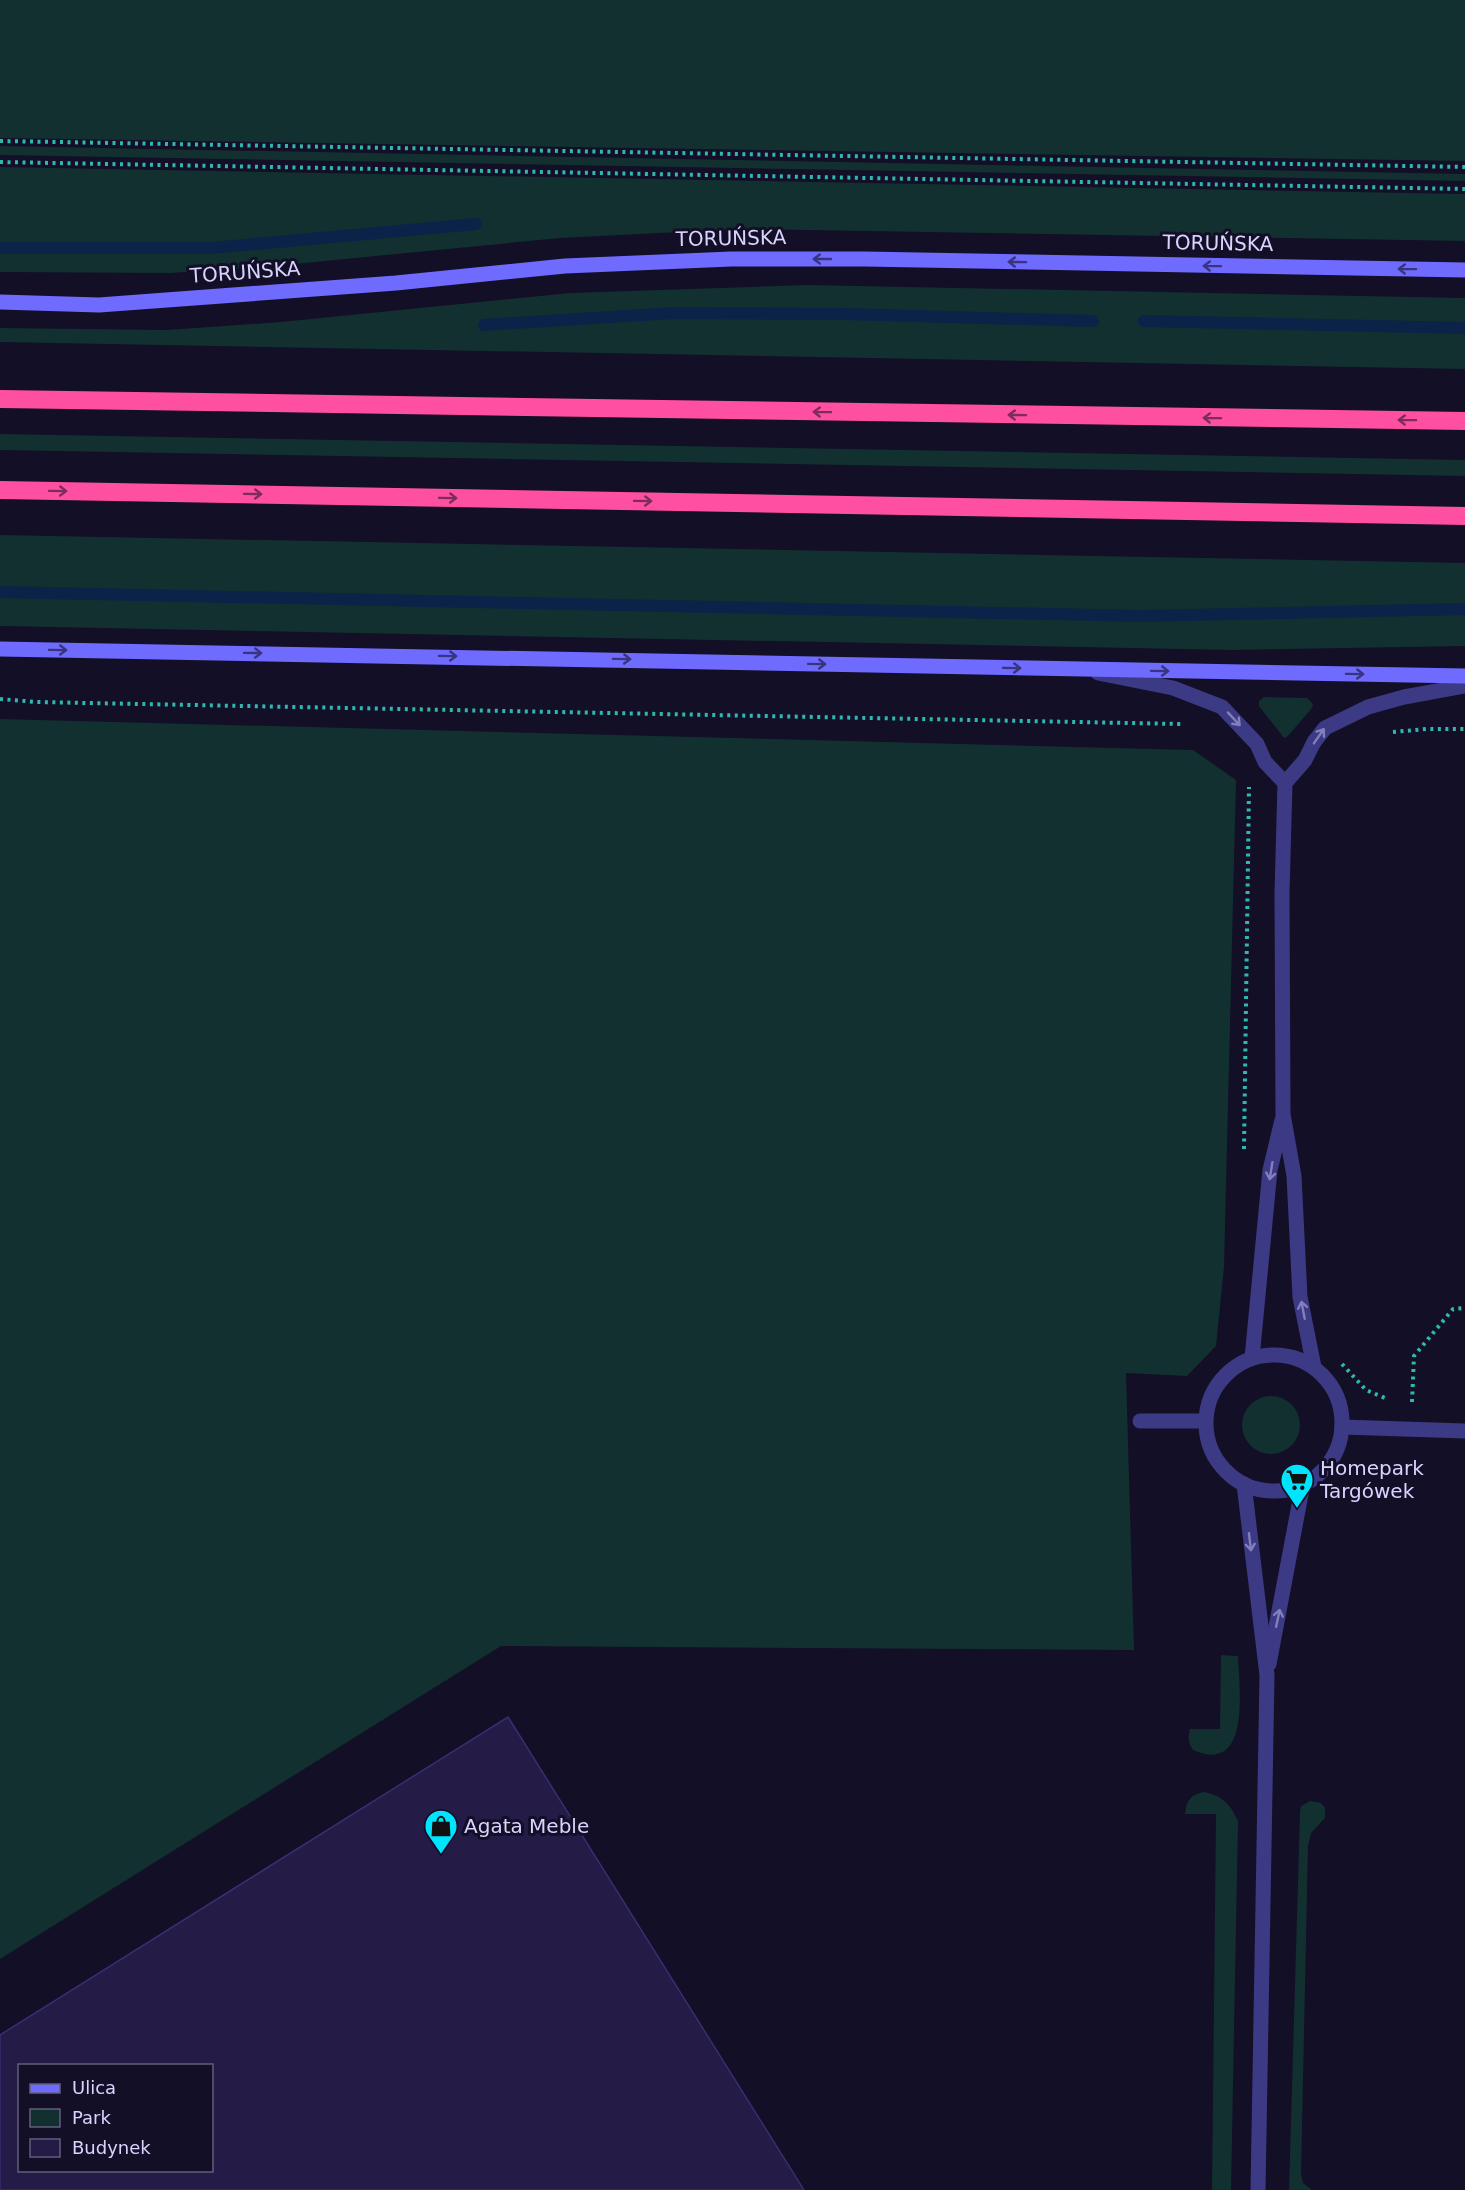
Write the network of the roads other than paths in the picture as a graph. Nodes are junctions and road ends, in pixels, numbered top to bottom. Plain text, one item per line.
1 (1465, 270) edge
2 (0, 302) edge
3 (0, 399) edge
4 (1465, 421) edge
5 (0, 490) edge
6 (1465, 516) edge
7 (0, 649) edge
8 (1081, 670) junction
9 (1465, 676) edge
10 (1465, 686) edge
11 (1285, 783) junction
12 (1283, 1114) junction
13 (1252, 1358) junction
14 (1314, 1367) junction
15 (1140, 1421) dead end
16 (1205, 1421) junction
17 (1342, 1427) junction
18 (1465, 1431) edge
19 (1244, 1484) junction
20 (1303, 1484) junction
21 (1267, 1675) junction
22 (1258, 2190) edge

1 -> 2 main road, TORUŃSKA
4 -> 3 highway
5 -> 6 highway
7 -> 8 main road
8 -> 9 main road
8 -> 11 street
11 -> 10 street
11 - 12 street
12 -> 13 street
14 -> 12 street
13 - 14 street
13 - 16 street
14 - 17 street
15 - 16 street
16 - 19 street
17 - 18 street
17 - 20 street
19 - 20 street
19 -> 21 street
21 -> 20 street
21 - 22 street

